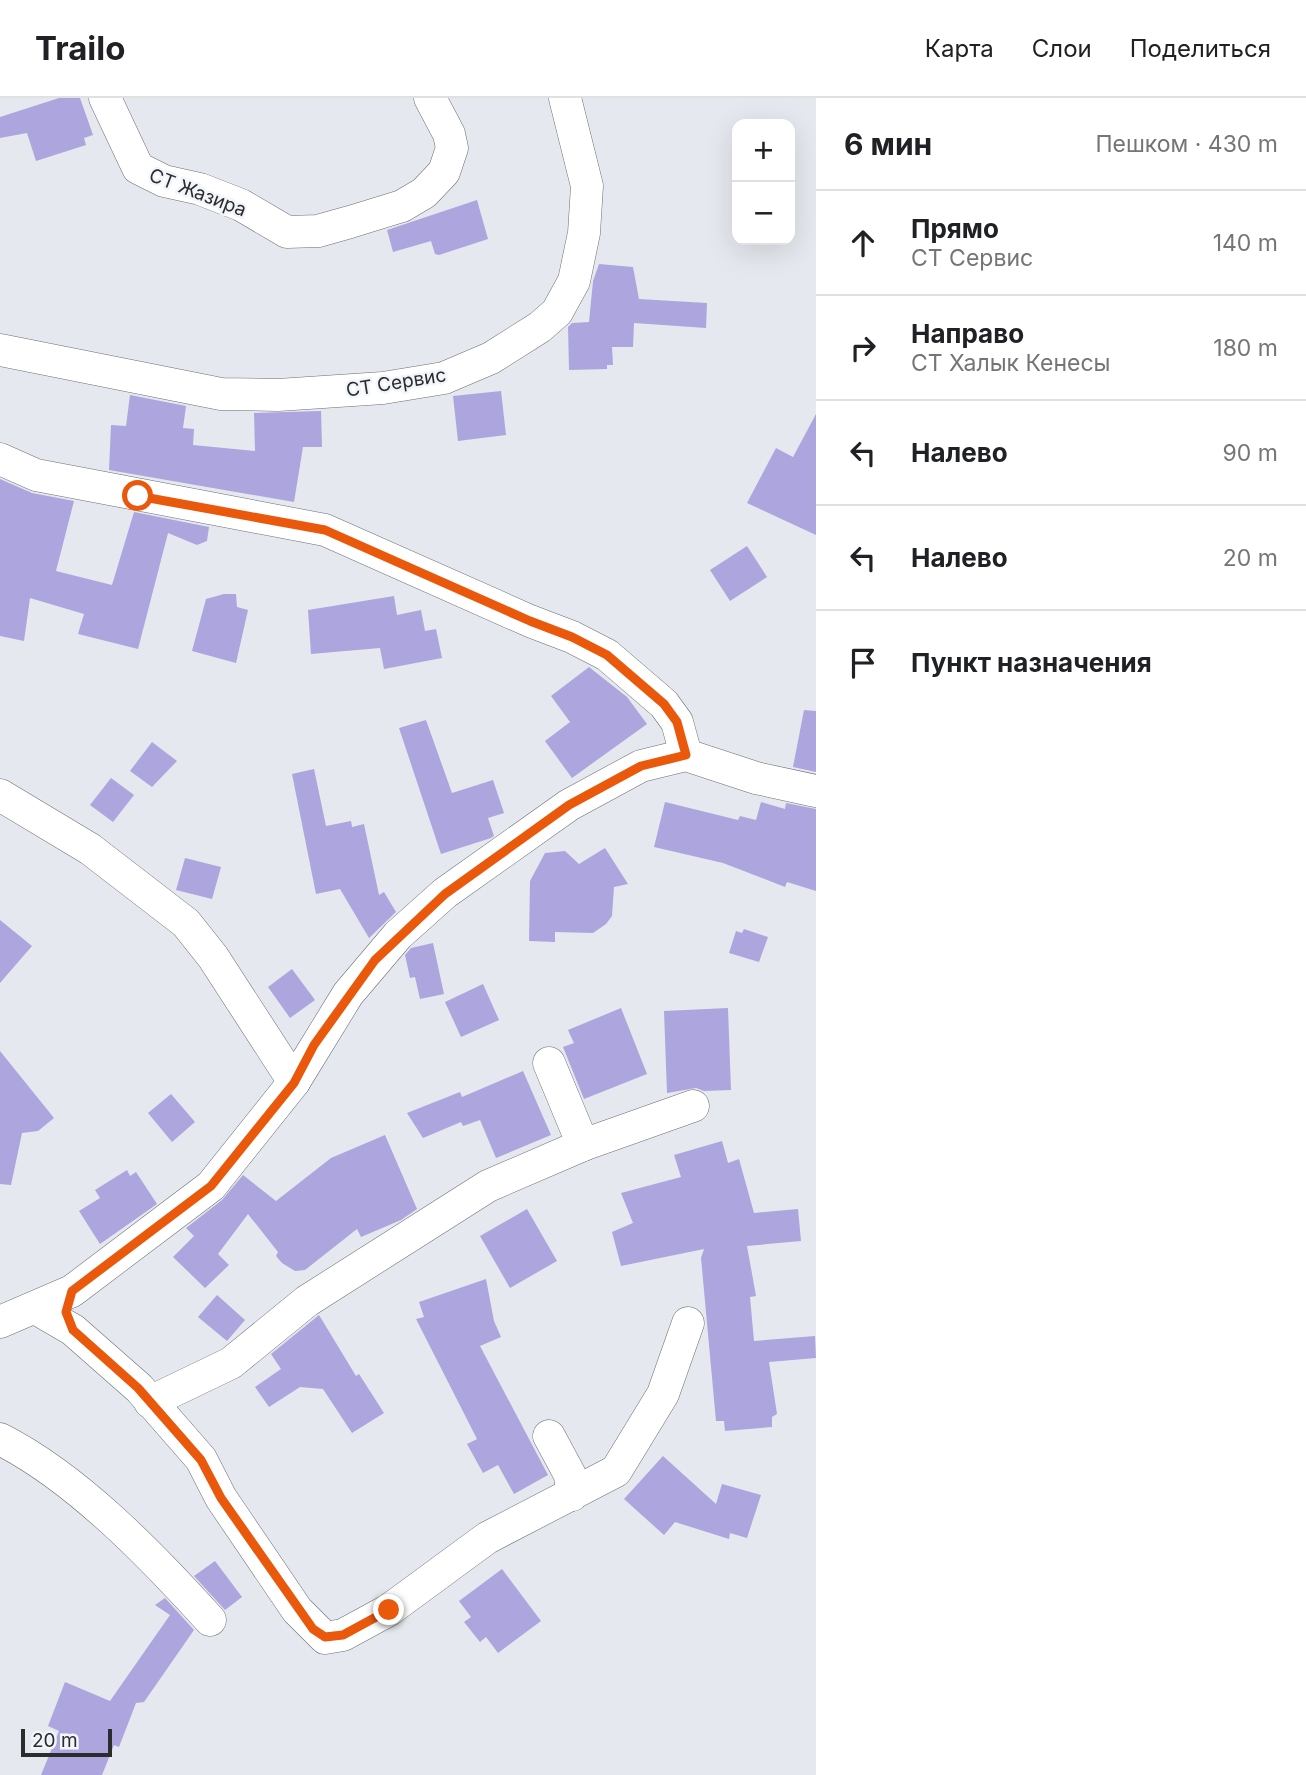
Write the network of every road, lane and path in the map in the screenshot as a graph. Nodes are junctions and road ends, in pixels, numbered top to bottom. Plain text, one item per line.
1 (105, 98) edge
2 (430, 98) edge
3 (565, 98) edge
4 (0, 350) edge
5 (0, 459) edge
6 (686, 755) junction
7 (816, 791) edge
8 (0, 794) edge
9 (549, 1063) dead end
10 (294, 1083) junction
11 (693, 1106) dead end
12 (583, 1145) junction
13 (72, 1291) junction
14 (37, 1308) junction
15 (0, 1322) edge
16 (688, 1323) dead end
17 (73, 1330) junction
18 (150, 1402) junction
19 (549, 1436) dead end
20 (0, 1439) edge
21 (572, 1495) junction
22 (209, 1620) dead end

1 - 2 street, СТ Жазира
3 - 4 street, СТ Сервис
5 - 6 street
6 - 7 street
6 - 10 street
8 - 10 street
9 - 12 street
10 - 13 street
11 - 12 street
12 - 18 street
13 - 14 street
13 - 17 street
14 - 15 street
14 - 17 street
16 - 21 street
17 - 18 street
18 - 21 street
19 - 21 street
20 - 22 street

